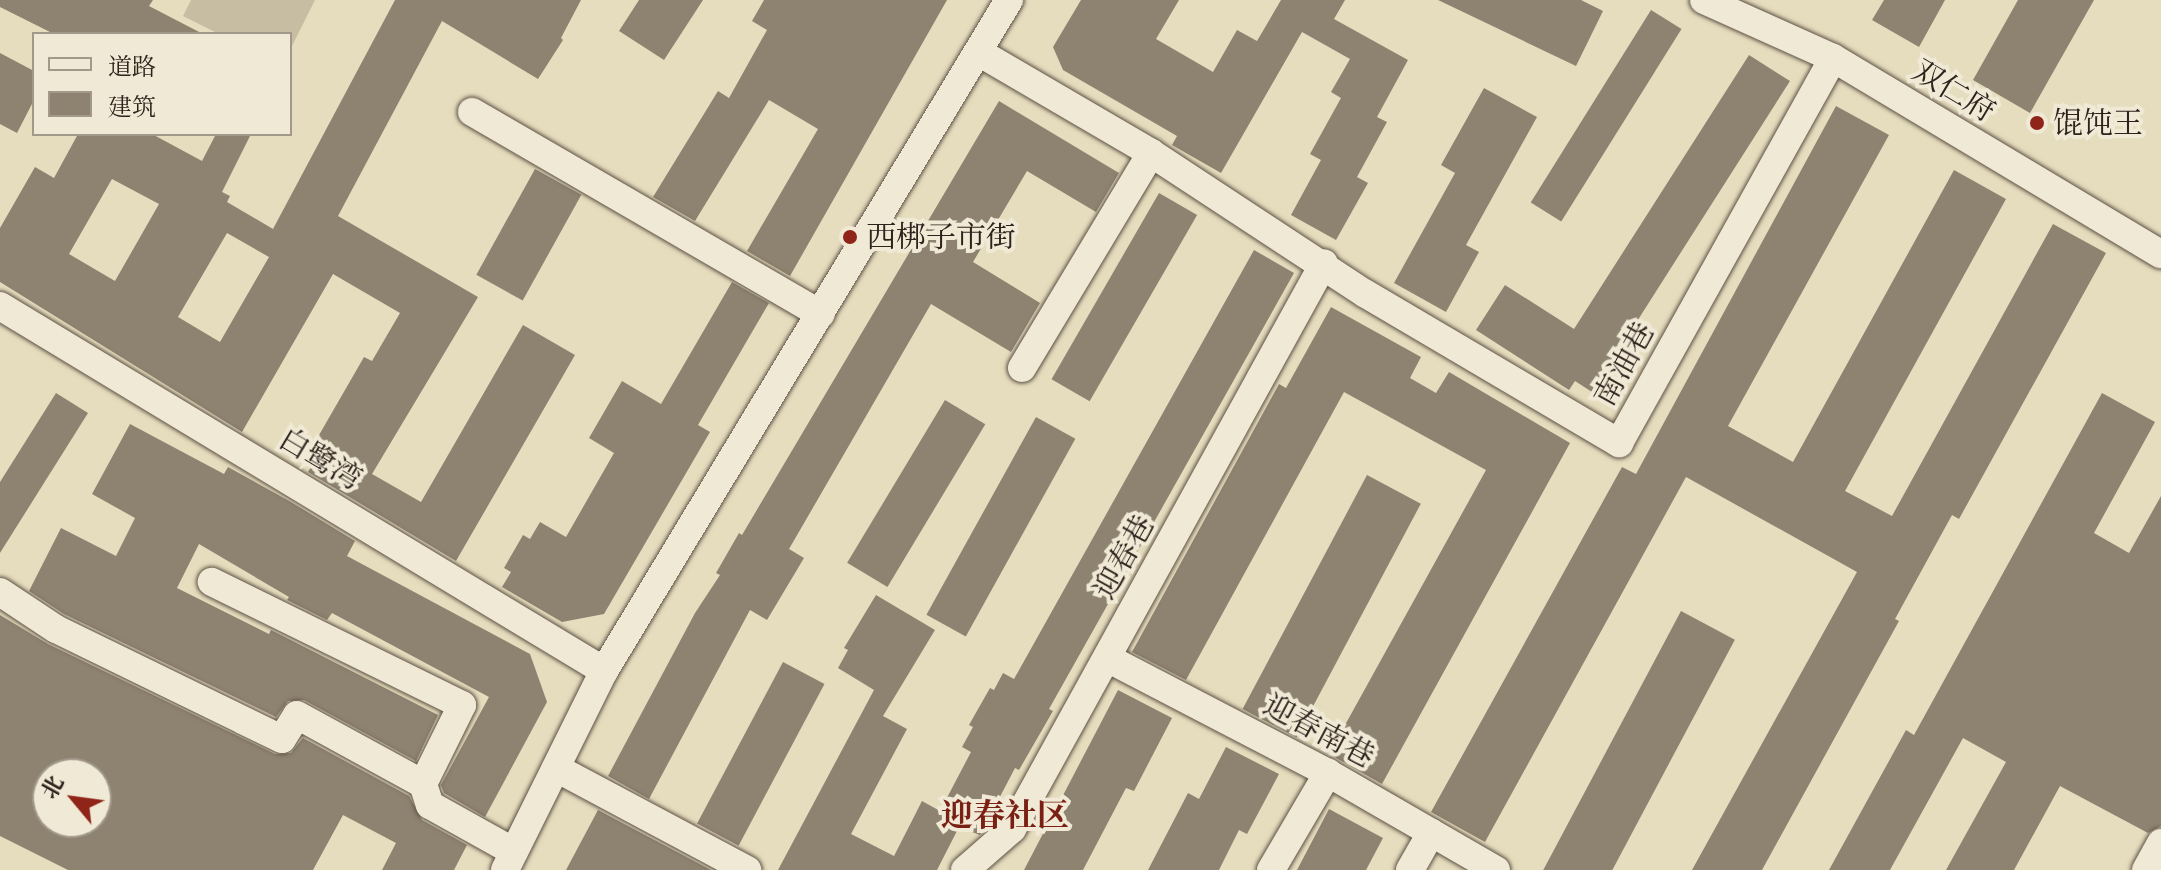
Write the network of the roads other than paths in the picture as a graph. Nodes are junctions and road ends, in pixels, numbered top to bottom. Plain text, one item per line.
1 (1009, 0) edge
2 (1704, 0) edge
3 (980, 53) junction
4 (1833, 58) junction
5 (472, 112) dead end
6 (1151, 153) junction
7 (2161, 254) edge
8 (1324, 263) junction
9 (0, 306) edge
10 (821, 314) junction
11 (1022, 368) dead end
12 (212, 582) dead end
13 (0, 592) edge
14 (1107, 658) junction
15 (604, 671) junction
16 (556, 768) junction
17 (1328, 773) junction
18 (423, 784) junction
19 (1431, 833) junction
20 (2161, 843) edge
21 (509, 861) edge
22 (747, 870) edge
23 (965, 870) edge
24 (1271, 870) edge
25 (1410, 870) edge
26 (1496, 870) edge
27 (2146, 870) edge

1 - 3 street
2 - 4 street, 双仁府
3 - 6 street
3 - 10 street
4 - 7 street, 双仁府
4 - 8 street, 南油巷
5 - 10 street
6 - 8 street
6 - 11 street
8 - 14 street, 迎春巷
9 - 15 street, 白鹭湾
10 - 15 street
12 - 18 street
13 - 18 street
14 - 17 street, 迎春南巷
14 - 23 street, 迎春巷
15 - 16 street
16 - 21 street
16 - 22 street
17 - 19 street, 迎春南巷
17 - 24 street
18 - 21 street
19 - 25 street
19 - 26 street, 迎春南巷
20 - 27 street

